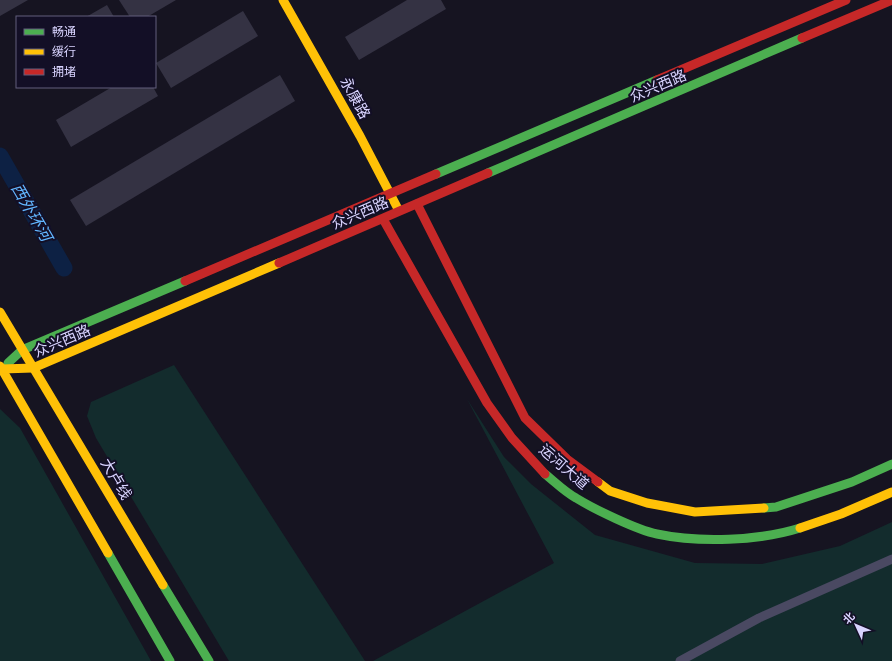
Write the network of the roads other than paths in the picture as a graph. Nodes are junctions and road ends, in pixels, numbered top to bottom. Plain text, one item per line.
1 (283, 0) edge
2 (846, 0) edge
3 (889, 1) edge
4 (390, 193) junction
5 (417, 204) junction
6 (400, 211) junction
7 (383, 219) junction
8 (0, 312) edge
9 (22, 350) junction
10 (1, 368) edge
11 (33, 368) junction
12 (892, 464) edge
13 (892, 492) edge
14 (892, 559) edge
15 (170, 661) edge
16 (209, 661) edge
17 (680, 661) edge

1 - 4 main road, 永康路
2 - 4 main road, 众兴西路
3 - 5 main road, 众兴西路
4 - 6 main road, 永康路
4 - 9 main road, 众兴西路
5 - 6 main road, 众兴西路
5 - 12 main road, 运河大道
6 - 7 main road, 众兴西路
7 - 11 main road, 众兴西路
7 - 13 main road, 运河大道
8 - 9 main road, 大卢线
9 - 10 main road, 众兴西路
9 - 11 main road, 大卢线
10 - 11 main road, 众兴西路
10 - 15 main road
11 - 16 main road, 大卢线
14 - 17 lane

